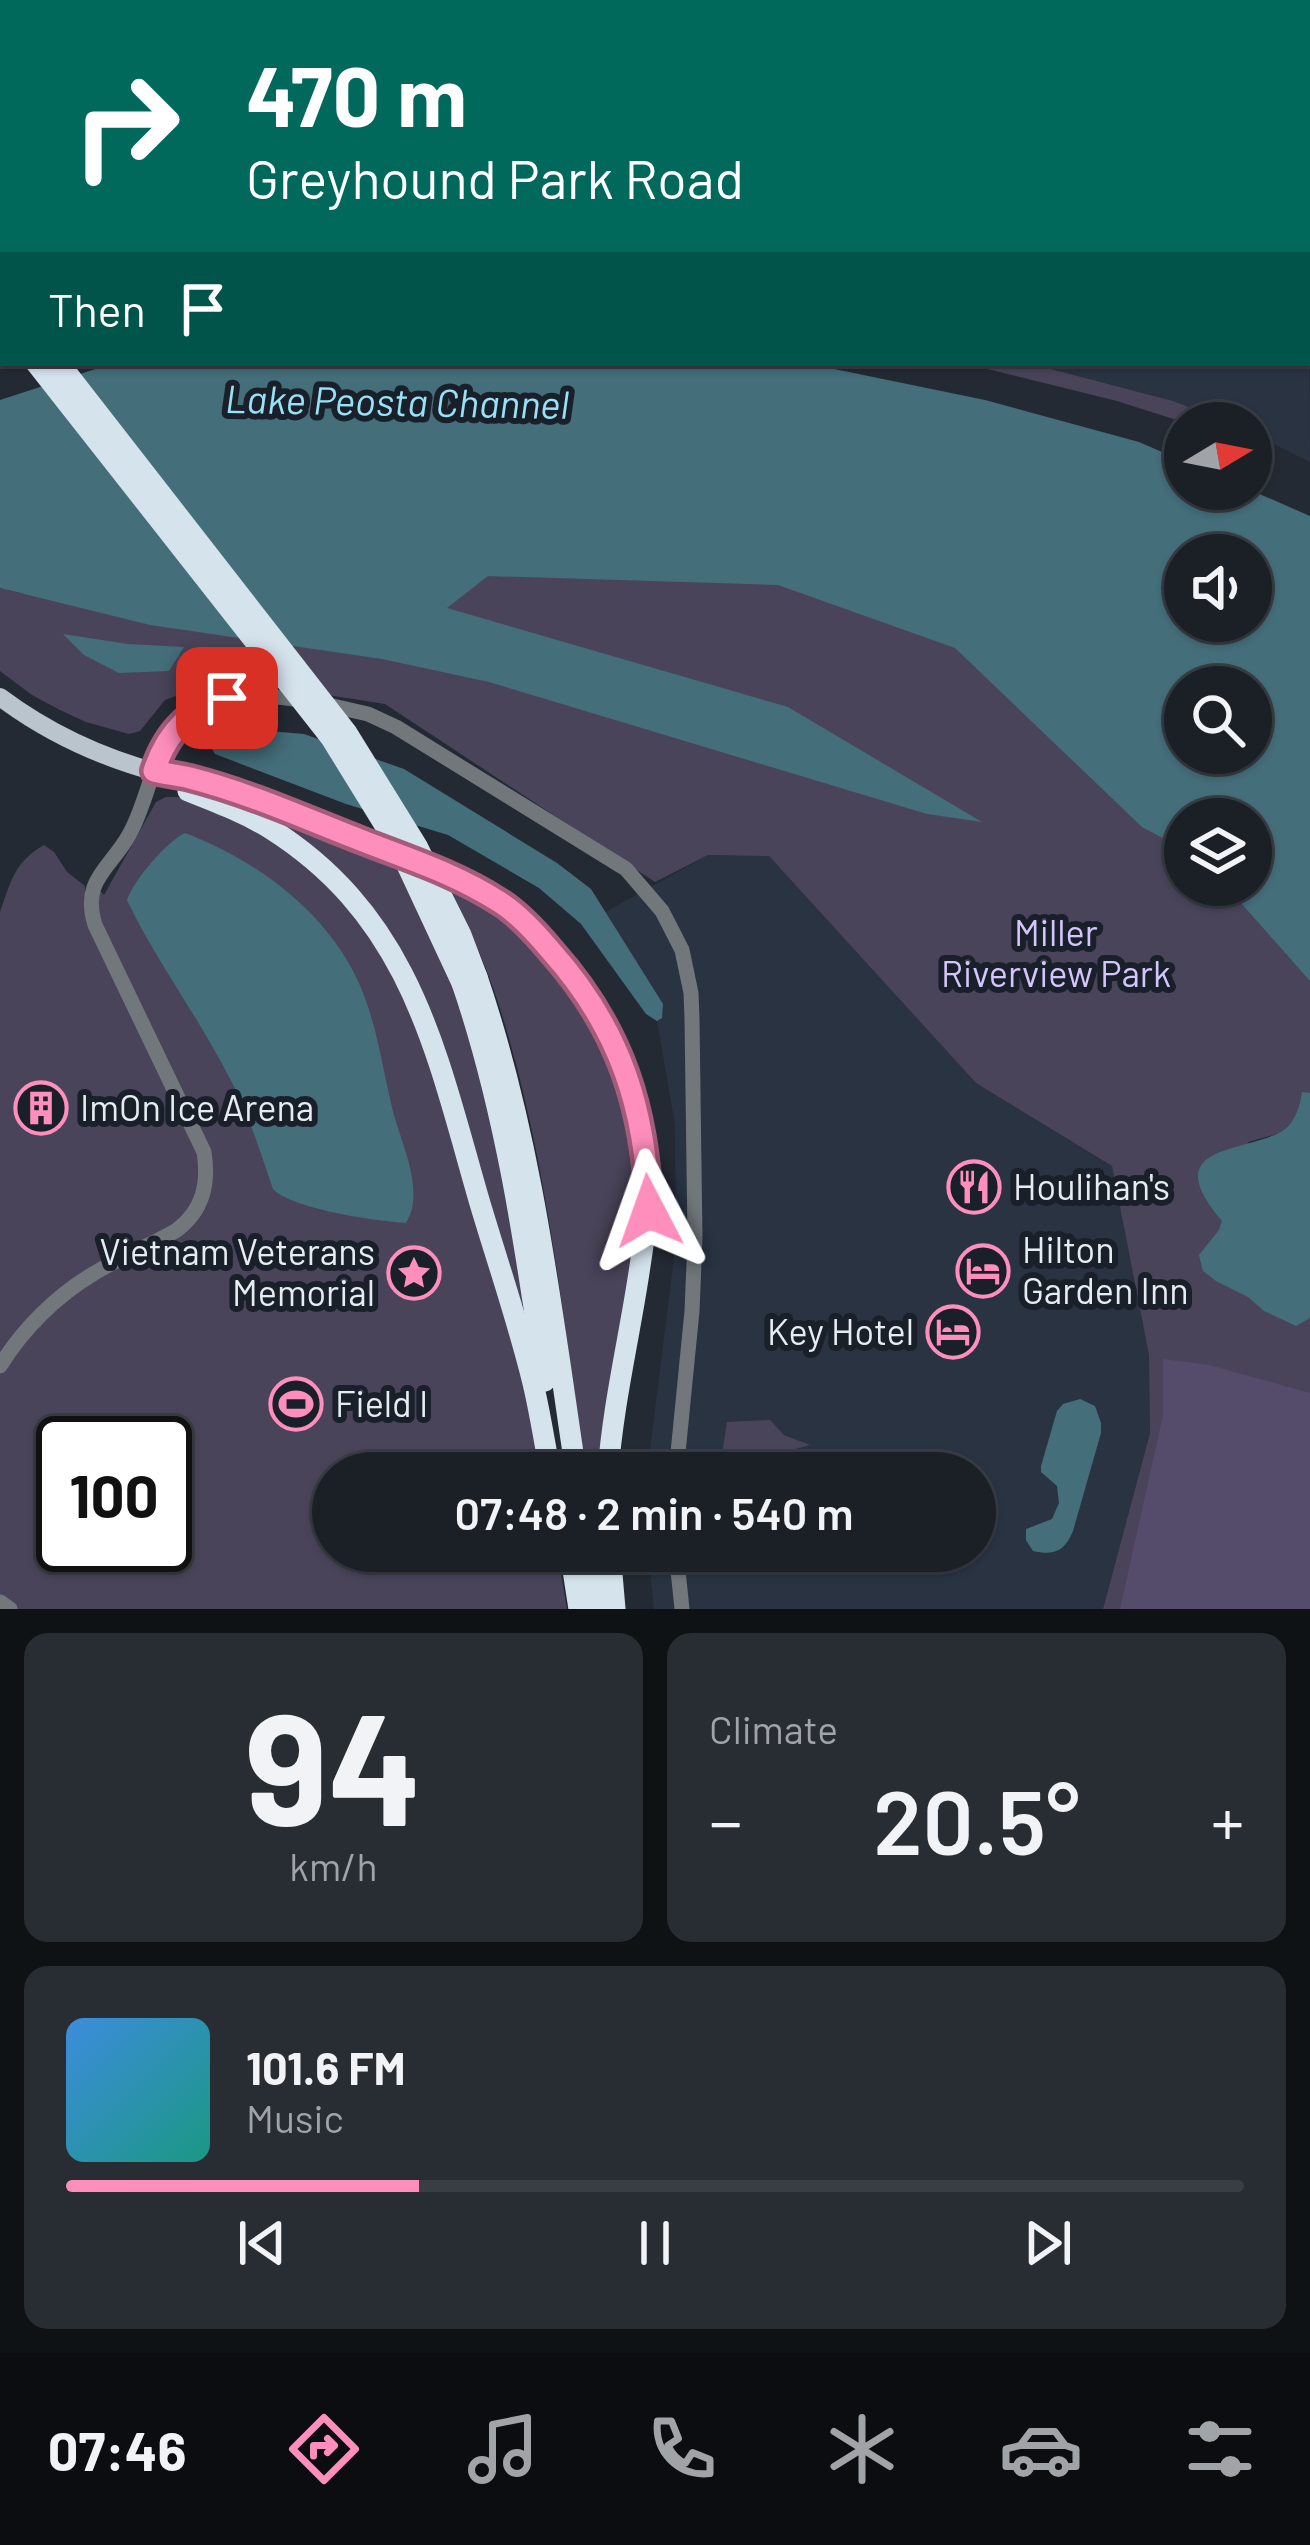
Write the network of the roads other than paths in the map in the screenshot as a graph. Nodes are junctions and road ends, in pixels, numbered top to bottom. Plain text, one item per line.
1 (38, 366) edge
2 (61, 366) edge
3 (0, 697) edge
4 (158, 772) junction
5 (470, 980) junction
6 (0, 1366) edge
7 (549, 1452) edge
8 (551, 1452) edge
9 (573, 1452) edge
10 (610, 1452) edge
11 (678, 1452) edge
12 (573, 1572) edge
13 (591, 1572) edge
14 (612, 1572) edge
15 (678, 1572) edge
16 (0, 1602) edge
17 (10, 1609) edge
18 (579, 1609) edge
19 (597, 1609) edge
20 (615, 1609) edge
21 (682, 1609) edge

1 - 5 highway, bridge
2 - 5 highway, bridge
3 - 4 main road
4 - 6 street
4 - 7 highway
4 - 10 highway
4 - 11 street
5 - 8 highway
5 - 9 highway
12 - 18 highway
13 - 19 highway
14 - 20 highway
15 - 21 street
16 - 17 street

